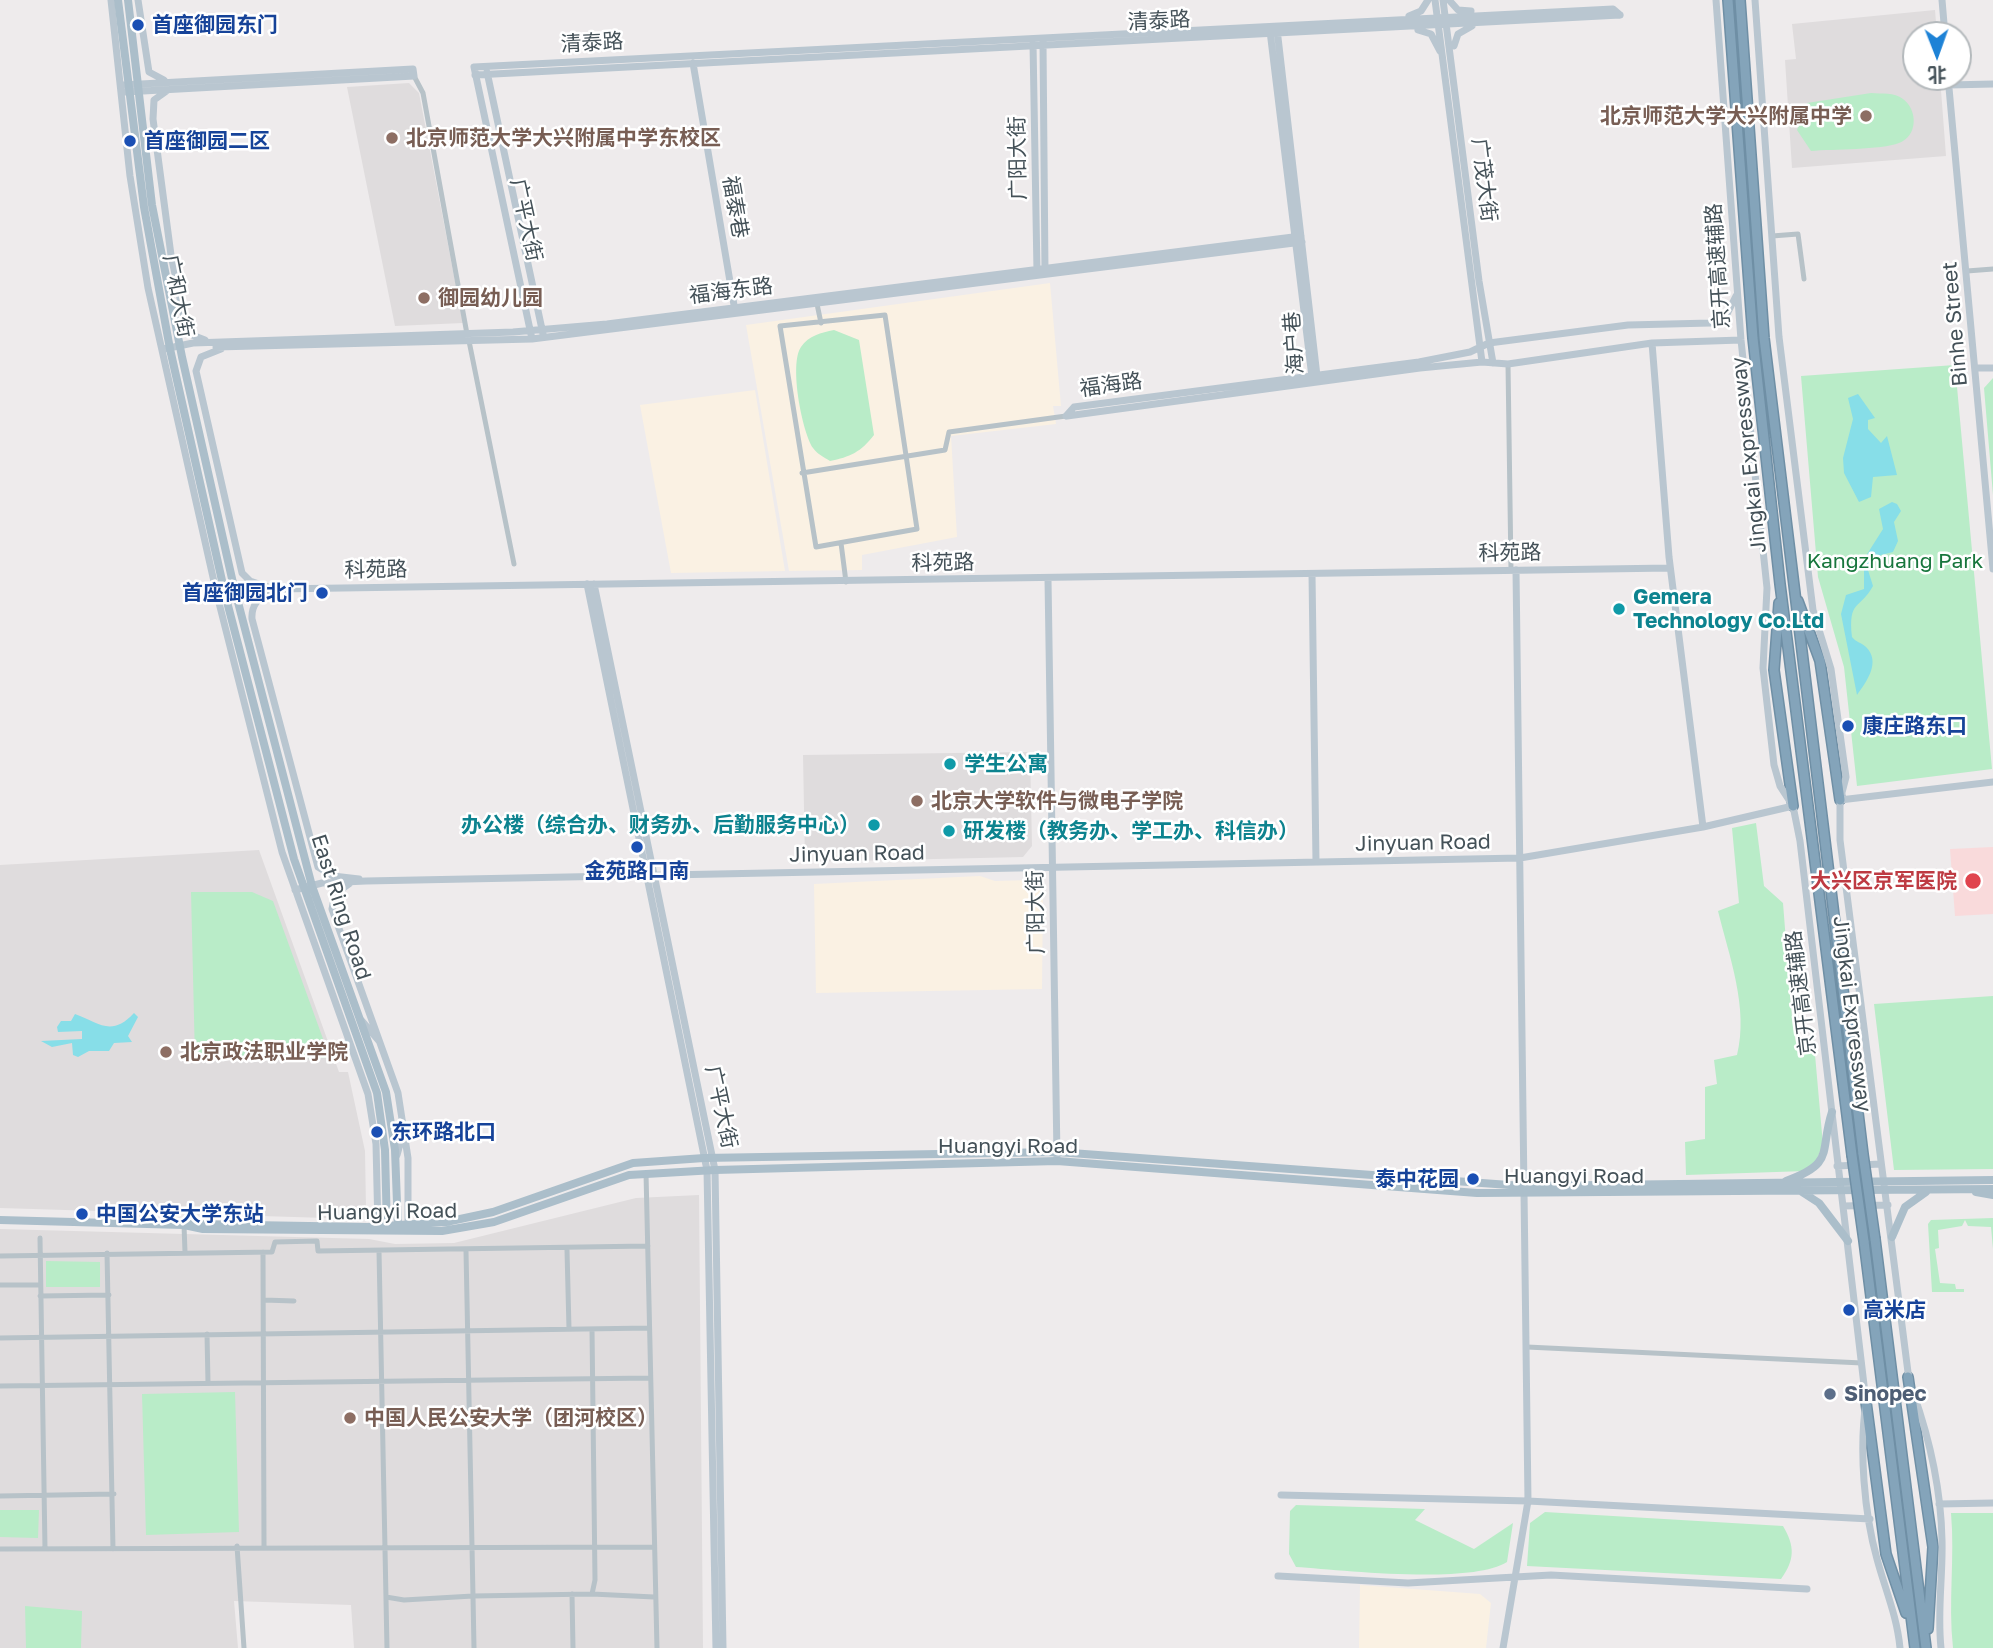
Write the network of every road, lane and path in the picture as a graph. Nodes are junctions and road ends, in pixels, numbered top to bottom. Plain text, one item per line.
1 (111, 0) edge
2 (118, 0) edge
3 (128, 0) edge
4 (138, 0) edge
5 (1428, 0) edge
6 (1436, 0) edge
7 (1446, 0) edge
8 (1716, 0) edge
9 (1728, 0) edge
10 (1740, 0) edge
11 (1755, 0) edge
12 (1942, 0) edge
13 (1496, 15) junction
14 (1403, 19) junction
15 (1444, 21) junction
16 (1944, 21) edge
17 (1484, 23) junction
18 (1396, 27) junction
19 (1273, 30) junction
20 (1043, 42) junction
21 (1033, 43) junction
22 (134, 48) junction
23 (1444, 61) junction
24 (694, 62) junction
25 (1453, 68) junction
26 (486, 70) junction
27 (475, 71) joint
28 (149, 72) junction
29 (414, 76) joint
30 (1993, 84) edge
31 (177, 85) junction
32 (1972, 85) edge
33 (129, 88) junction
34 (1952, 91) edge
35 (160, 181) junction
36 (153, 212) junction
37 (1772, 236) junction
38 (1298, 239) junction
39 (1993, 269) edge
40 (1967, 271) junction
41 (1041, 273) junction
42 (1804, 279) dead end
43 (1738, 293) junction
44 (817, 304) junction
45 (172, 307) junction
46 (735, 312) junction
47 (821, 323) junction
48 (543, 334) junction
49 (192, 335) junction
50 (532, 335) junction
51 (468, 337) junction
52 (1741, 340) junction
53 (1489, 343) junction
54 (1652, 343) junction
55 (237, 344) junction
56 (1479, 347) junction
57 (171, 350) junction
58 (1482, 362) junction
59 (1493, 363) junction
60 (1508, 364) junction
61 (1977, 368) junction
62 (1993, 368) edge
63 (1314, 374) junction
64 (1315, 383) junction
65 (204, 406) junction
66 (1066, 416) junction
67 (201, 439) junction
68 (907, 457) junction
69 (802, 473) junction
70 (841, 543) junction
71 (227, 556) junction
72 (514, 564) dead end
73 (1670, 568) junction
74 (1993, 569) edge
75 (1514, 570) junction
76 (242, 573) junction
77 (1312, 574) junction
78 (1048, 579) junction
79 (846, 582) junction
80 (590, 584) junction
81 (1780, 584) junction
82 (1792, 584) junction
83 (276, 589) junction
84 (235, 593) junction
85 (221, 595) junction
86 (258, 641) junction
87 (255, 668) junction
88 (260, 685) junction
89 (244, 705) junction
90 (276, 708) junction
91 (260, 732) junction
92 (268, 762) junction
93 (1993, 782) edge
94 (266, 789) junction
95 (1840, 800) junction
96 (1793, 806) junction
97 (1703, 827) junction
98 (302, 848) junction
99 (1521, 858) junction
100 (1316, 862) junction
101 (318, 867) junction
102 (1053, 867) junction
103 (651, 876) junction
104 (366, 881) junction
105 (354, 882) junction
106 (303, 888) junction
107 (325, 948) junction
108 (353, 964) junction
109 (328, 986) junction
110 (353, 999) junction
111 (361, 1020) junction
112 (382, 1044) junction
113 (357, 1064) junction
114 (374, 1083) junction
115 (1832, 1112) junction
116 (405, 1126) junction
117 (1057, 1156) junction
118 (709, 1158) junction
119 (396, 1160) junction
120 (1881, 1164) junction
121 (1837, 1166) junction
122 (711, 1170) junction
123 (646, 1173) junction
124 (1993, 1180) edge
125 (1780, 1183) junction
126 (1884, 1186) junction
127 (1840, 1187) junction
128 (1970, 1189) junction
129 (1993, 1189) edge
130 (1523, 1190) junction
131 (1928, 1190) junction
132 (1800, 1191) junction
133 (1993, 1195) edge
134 (1888, 1205) junction
135 (1843, 1206) junction
136 (0, 1220) edge
137 (184, 1225) junction
138 (408, 1229) junction
139 (382, 1230) junction
140 (398, 1230) junction
141 (1892, 1237) junction
142 (40, 1238) dead end
143 (1848, 1241) junction
144 (648, 1247) junction
145 (567, 1250) junction
146 (379, 1251) junction
147 (466, 1251) junction
148 (185, 1252) junction
149 (263, 1252) junction
150 (107, 1253) junction
151 (40, 1255) junction
152 (0, 1256) edge
153 (0, 1285) edge
154 (40, 1285) junction
155 (108, 1295) junction
156 (40, 1296) junction
157 (264, 1300) junction
158 (294, 1301) dead end
159 (649, 1328) junction
160 (569, 1329) junction
161 (592, 1329) junction
162 (467, 1331) junction
163 (380, 1332) junction
164 (265, 1333) junction
165 (207, 1334) junction
166 (110, 1336) junction
167 (41, 1337) junction
168 (0, 1338) edge
169 (1527, 1348) junction
170 (1862, 1363) junction
171 (593, 1377) junction
172 (1908, 1377) junction
173 (650, 1378) junction
174 (469, 1380) junction
175 (381, 1381) junction
176 (266, 1382) junction
177 (208, 1383) junction
178 (111, 1384) junction
179 (0, 1386) edge
180 (43, 1386) junction
181 (1866, 1402) junction
182 (114, 1494) junction
183 (45, 1495) junction
184 (1281, 1495) dead end
185 (0, 1496) edge
186 (1528, 1502) junction
187 (1939, 1503) junction
188 (1993, 1503) edge
189 (1870, 1519) junction
190 (237, 1546) junction
191 (264, 1547) junction
192 (653, 1547) junction
193 (383, 1548) junction
194 (594, 1548) junction
195 (0, 1549) edge
196 (45, 1549) junction
197 (113, 1549) junction
198 (472, 1549) junction
199 (1278, 1576) dead end
200 (1516, 1576) junction
201 (1807, 1588) dead end
202 (572, 1594) junction
203 (592, 1594) junction
204 (473, 1596) junction
205 (386, 1597) junction
206 (654, 1597) junction
207 (244, 1648) edge
208 (387, 1648) edge
209 (474, 1648) edge
210 (573, 1648) edge
211 (657, 1648) edge
212 (716, 1648) edge
213 (723, 1648) edge
214 (1503, 1648) edge
215 (1900, 1648) edge
216 (1915, 1648) edge
217 (1926, 1648) edge
218 (1941, 1648) edge

1 - 33 street
2 - 33 main road, 广和大街
3 - 22 main road, 广和大街
4 - 28 street
5 - 14 street
6 - 15 street, 广茂大街
7 - 13 street
7 - 15 street, 广茂大街
8 - 43 street, 京开高速辅路
9 - 81 highway, Jingkai Expressway
10 - 82 highway, Jingkai Expressway
11 - 37 street
12 - 16 street
13 - 15 street, 清泰路
13 - 17 street, 清泰路
14 - 15 street, 清泰路
14 - 19 street, 清泰路
15 - 17 street, 清泰路
15 - 18 street, 清泰路
15 - 23 street, 广茂大街
15 - 25 street, 广茂大街
17 - 25 street
18 - 19 street, 清泰路
18 - 23 street
19 - 20 street, 清泰路
19 - 38 street, 海户巷
20 - 21 street, 清泰路
20 - 41 street, 广阳大街
21 - 24 street, 清泰路
21 - 26 street, 清泰路
21 - 41 street, 广阳大街
22 - 28 street
22 - 33 main road, 广和大街
23 - 56 street, 广茂大街
24 - 26 street, 清泰路
24 - 46 street, 福泰巷
25 - 53 street, 广茂大街
26 - 27 street, 清泰路
26 - 48 street, 广平大街
27 - 50 street, 广平大街
28 - 31 street
29 - 31 street
29 - 51 street
30 - 32 street
31 - 33 street
31 - 35 street
33 - 36 main road, 广和大街
33 - 57 main road, 广和大街
34 - 40 street, Binhe Street
35 - 36 street
35 - 49 street
36 - 45 main road, 广和大街
37 - 42 street
37 - 95 street
38 - 41 street, 福海东路
38 - 63 street, 海户巷
39 - 40 street
40 - 61 street, Binhe Street
41 - 44 street, 福海东路
41 - 46 street, 福海东路
43 - 52 street, 京开高速辅路
43 - 53 street, 福海路
44 - 46 street, 福海东路
44 - 47 street
45 - 49 street
45 - 57 main road, 广和大街
46 - 48 street, 福海东路
47 - 68 street
47 - 69 street
48 - 50 street, 福海东路
49 - 55 street
50 - 51 street, 福海东路
51 - 55 street, 福海东路
51 - 72 street
52 - 54 street, 福海路
52 - 96 street, 京开高速辅路
53 - 56 street, 福海路
53 - 59 street, 广茂大街
54 - 60 street, 福海路
54 - 73 street
55 - 57 street, 福海东路
55 - 65 street
56 - 58 street, 广茂大街
56 - 63 street, 福海路
57 - 67 main road, 广和大街
57 - 85 main road, 广和大街
58 - 59 street, 福海路
58 - 64 street, 福海路
59 - 60 street, 福海路
60 - 75 street
61 - 62 street
61 - 74 street, Binhe Street
63 - 64 street, 海户巷
63 - 66 street, 福海路
64 - 66 street, 福海路
65 - 67 street
65 - 76 street
66 - 68 street
67 - 71 main road, 广和大街
68 - 69 street
68 - 70 street
69 - 70 street
70 - 79 street
71 - 76 street
71 - 84 main road, 广和大街
73 - 75 street, 科苑路
73 - 97 street
75 - 77 street, 科苑路
75 - 99 street
76 - 83 street
77 - 78 street, 科苑路
77 - 100 street
78 - 79 street, 科苑路
78 - 102 street, 广阳大街
79 - 80 street, 科苑路
80 - 83 street, 科苑路
80 - 103 street, 广平大街
81 - 96 highway
81 - 216 highway, Jingkai Expressway, bridge
82 - 95 highway
82 - 217 highway, Jingkai Expressway, bridge
83 - 84 street, 科苑路
83 - 86 street
84 - 85 street, 科苑路
84 - 87 main road, East Ring Road
85 - 89 street
85 - 91 main road, East Ring Road
86 - 87 street
86 - 90 street
87 - 88 main road, East Ring Road
88 - 90 street
88 - 98 main road, East Ring Road
89 - 91 street
89 - 94 street
90 - 101 street
91 - 92 main road, East Ring Road
92 - 94 street
92 - 106 main road, East Ring Road
93 - 95 street
94 - 106 street
95 - 120 street
96 - 97 street, Jinyuan Road
96 - 115 street, 京开高速辅路
97 - 99 street, Jinyuan Road
98 - 101 street
98 - 106 main road, East Ring Road
99 - 100 street, Jinyuan Road
99 - 130 street
100 - 102 street, Jinyuan Road
101 - 104 street
102 - 103 street, Jinyuan Road
102 - 117 street, 广阳大街
103 - 104 street, Jinyuan Road
103 - 118 street, 广平大街
104 - 105 street, Jinyuan Road
105 - 106 street, Jinyuan Road
105 - 108 street
106 - 107 main road, East Ring Road
106 - 109 street
106 - 110 main road, East Ring Road
107 - 109 street
107 - 114 main road, East Ring Road
108 - 110 street
108 - 112 street
109 - 113 street
110 - 111 main road, East Ring Road
111 - 112 street
111 - 119 main road, East Ring Road
112 - 116 street
113 - 114 street
113 - 139 street
114 - 139 main road, East Ring Road
115 - 121 street, 京开高速辅路
115 - 125 main road
116 - 119 street
116 - 138 street
117 - 118 main road, Huangyi Road
117 - 122 main road, Huangyi Road
117 - 130 main road, Huangyi Road
118 - 122 street, 广平大街
118 - 138 main road, Huangyi Road
119 - 140 main road, East Ring Road
120 - 121 street
120 - 126 street
121 - 127 street, 京开高速辅路
122 - 123 main road, Huangyi Road
122 - 212 street, 广平大街
122 - 213 street, 广平大街
123 - 138 main road, Huangyi Road
123 - 144 street
124 - 126 main road
125 - 127 main road, Huangyi Road
125 - 130 main road, Huangyi Road
126 - 127 main road
126 - 131 main road
126 - 134 street
127 - 132 main road, Huangyi Road
127 - 135 street, 京开高速辅路
128 - 129 main road
128 - 131 main road
128 - 133 main road
130 - 132 main road, Huangyi Road
130 - 169 street
131 - 141 main road
132 - 143 main road
134 - 135 street
134 - 141 street
135 - 143 street, 京开高速辅路
136 - 137 main road, Huangyi Road
137 - 139 main road, Huangyi Road
137 - 148 street
138 - 140 main road, Huangyi Road
139 - 140 main road, Huangyi Road
141 - 172 street
142 - 151 street
143 - 170 street, 京开高速辅路
144 - 145 street
144 - 159 street
145 - 147 street
145 - 160 street
146 - 147 street
146 - 149 street
146 - 163 street
147 - 162 street
148 - 149 street
148 - 150 street
149 - 157 street
150 - 151 street
150 - 155 street
151 - 152 street
151 - 154 street
153 - 154 street
154 - 156 street
155 - 156 street
155 - 166 street
156 - 167 street
157 - 158 street
157 - 164 street
159 - 161 street
159 - 173 street
160 - 161 street
160 - 162 street
161 - 171 street
162 - 163 street
162 - 174 street
163 - 164 street
163 - 175 street
164 - 165 street
164 - 176 street
165 - 166 street
165 - 177 street
166 - 167 street
166 - 178 street
167 - 168 street
167 - 180 street
169 - 170 street
169 - 186 street
170 - 181 street, 京开高速辅路
171 - 173 street
171 - 174 street
171 - 194 street
172 - 187 street
172 - 217 highway
173 - 192 street
174 - 175 street
174 - 198 street
175 - 176 street
175 - 193 street
176 - 177 street
176 - 191 street
177 - 178 street
178 - 180 street
178 - 182 street
179 - 180 street
180 - 183 street
181 - 189 street, 京开高速辅路
181 - 216 highway
182 - 183 street
182 - 197 street
183 - 185 street
183 - 196 street
184 - 186 street
186 - 189 street
186 - 200 street
187 - 188 street
187 - 218 street
189 - 215 street, 京开高速辅路
190 - 191 street
190 - 197 street
190 - 207 street
191 - 193 street
192 - 194 street
192 - 206 street
193 - 198 street
193 - 205 street
194 - 198 street
194 - 203 street
195 - 196 street
196 - 197 street
198 - 204 street
199 - 200 street
200 - 201 street
200 - 214 street
202 - 203 street
202 - 204 street
202 - 210 street
203 - 206 street
204 - 205 street
204 - 209 street
205 - 208 street
206 - 211 street

